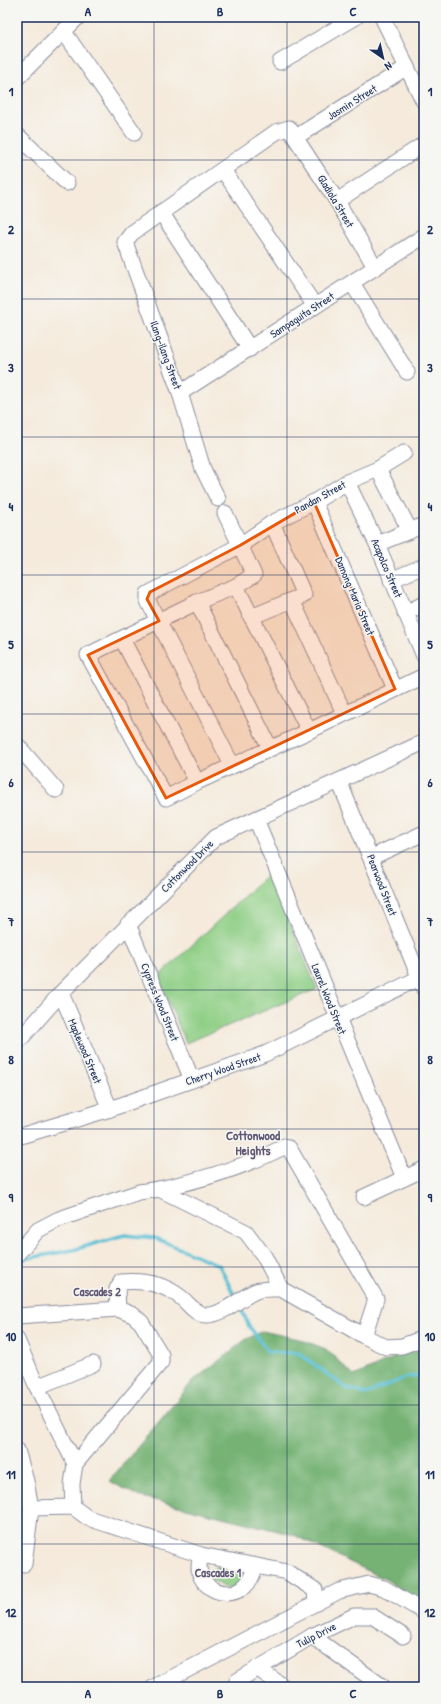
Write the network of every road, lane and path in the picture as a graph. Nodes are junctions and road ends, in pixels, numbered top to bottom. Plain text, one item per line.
1 (78, 17) edge
2 (356, 17) edge
3 (382, 17) edge
4 (64, 32) junction
5 (280, 62) dead end
6 (407, 67) junction
7 (17, 78) edge
8 (424, 102) edge
9 (134, 133) dead end
10 (17, 135) edge
11 (296, 136) junction
12 (424, 144) edge
13 (222, 170) junction
14 (67, 184) dead end
15 (337, 201) junction
16 (161, 212) junction
17 (423, 238) edge
18 (375, 267) junction
19 (352, 283) junction
20 (315, 306) junction
21 (250, 348) junction
22 (407, 372) dead end
23 (180, 394) junction
24 (404, 452) dead end
25 (378, 469) junction
26 (347, 482) junction
27 (218, 499) dead end
28 (314, 502) junction
29 (225, 513) dead end
30 (272, 524) junction
31 (417, 528) edge
32 (377, 544) junction
33 (239, 546) junction
34 (424, 566) edge
35 (391, 580) junction
36 (236, 586) junction
37 (292, 600) junction
38 (197, 602) junction
39 (424, 604) edge
40 (405, 613) junction
41 (251, 617) junction
42 (159, 620) junction
43 (122, 639) junction
44 (423, 648) edge
45 (424, 676) edge
46 (395, 689) junction
47 (344, 713) junction
48 (309, 731) junction
49 (424, 742) edge
50 (17, 745) edge
51 (270, 748) junction
52 (232, 765) junction
53 (339, 781) junction
54 (197, 782) junction
55 (56, 790) dead end
56 (256, 819) junction
57 (424, 833) edge
58 (372, 857) junction
59 (128, 924) junction
60 (421, 984) edge
61 (61, 992) junction
62 (338, 1019) junction
63 (17, 1043) edge
64 (192, 1080) junction
65 (110, 1109) junction
66 (17, 1137) edge
67 (424, 1169) edge
68 (404, 1178) junction
69 (159, 1189) junction
70 (364, 1197) dead end
71 (17, 1254) edge
72 (280, 1289) junction
73 (118, 1309) junction
74 (17, 1316) edge
75 (364, 1336) junction
76 (424, 1338) edge
77 (17, 1340) edge
78 (93, 1364) dead end
79 (37, 1387) junction
80 (17, 1450) edge
81 (75, 1464) junction
82 (73, 1507) junction
83 (31, 1508) junction
84 (201, 1555) junction
85 (24, 1564) dead end
86 (255, 1566) junction
87 (316, 1603) junction
88 (424, 1612) edge
89 (312, 1636) junction
90 (403, 1636) dead end
91 (257, 1668) junction
92 (154, 1687) edge
93 (236, 1687) edge
94 (284, 1687) edge
95 (383, 1687) edge

1 - 4 street
2 - 5 street
3 - 6 street
4 - 7 street
4 - 9 street
6 - 8 street
6 - 11 street, Jasmin Street
10 - 14 street
11 - 13 street
11 - 15 street, Gladiola Street
12 - 15 street
13 - 16 street
13 - 20 street
15 - 18 street, Gladiola Street
16 - 21 street
16 - 23 street, Ilang-ilang Street
17 - 18 street, Sampaguita Street
18 - 19 street, Sampaguita Street
19 - 20 street, Sampaguita Street
19 - 22 street
20 - 21 street, Sampaguita Street
21 - 23 street, Sampaguita Street
23 - 27 street, Ilang-ilang Street
24 - 25 street, Pandan Street
25 - 26 street, Pandan Street
25 - 31 street
26 - 28 street, Pandan Street
26 - 32 street, Acapolco Street
28 - 30 street, Pandan Street
28 - 46 street, Damong Maria Street
29 - 33 street
30 - 33 street, Pandan Street
30 - 37 street
31 - 32 street
32 - 35 street, Acapolco Street
33 - 36 street
33 - 42 street, Pandan Street
34 - 35 street
35 - 40 street, Acapolco Street
36 - 38 street
36 - 41 street
37 - 41 street
37 - 47 street
38 - 42 street
38 - 51 street
39 - 40 street
40 - 44 street, Acapolco Street
41 - 48 street
42 - 43 street
42 - 52 street
43 - 54 street
43 - 54 street
45 - 46 street
46 - 47 street
47 - 48 street
48 - 51 street
49 - 53 street, Cottonwood Drive
50 - 55 street
51 - 52 street
52 - 54 street
53 - 56 street, Cottonwood Drive
53 - 58 street, Pearwood Street
56 - 59 street, Cottonwood Drive
56 - 62 street, Laurel Wood Street
57 - 58 street
58 - 60 street, Pearwood Street
59 - 61 street, Cottonwood Drive
59 - 64 street, Cypress Wood Street
60 - 62 street, Cherry Wood Street
61 - 63 street, Cottonwood Drive
61 - 65 street, Maplewood Street
62 - 64 street, Cherry Wood Street
62 - 68 street, Laurel Wood Street
64 - 65 street, Cherry Wood Street
65 - 66 street, Cherry Wood Street
67 - 68 street
68 - 70 street
69 - 71 street
69 - 72 street
69 - 75 street
72 - 73 street
72 - 75 street
73 - 74 street
73 - 81 street
75 - 76 street
77 - 79 street
78 - 79 street
79 - 81 street
80 - 83 street
81 - 82 street
82 - 83 street
82 - 84 street
83 - 85 street
84 - 86 street
84 - 86 street
86 - 87 street
87 - 88 street
87 - 92 street
89 - 90 street, Tulip Drive
89 - 91 street, Tulip Drive
89 - 95 street
91 - 93 street, Tulip Drive
91 - 94 street

